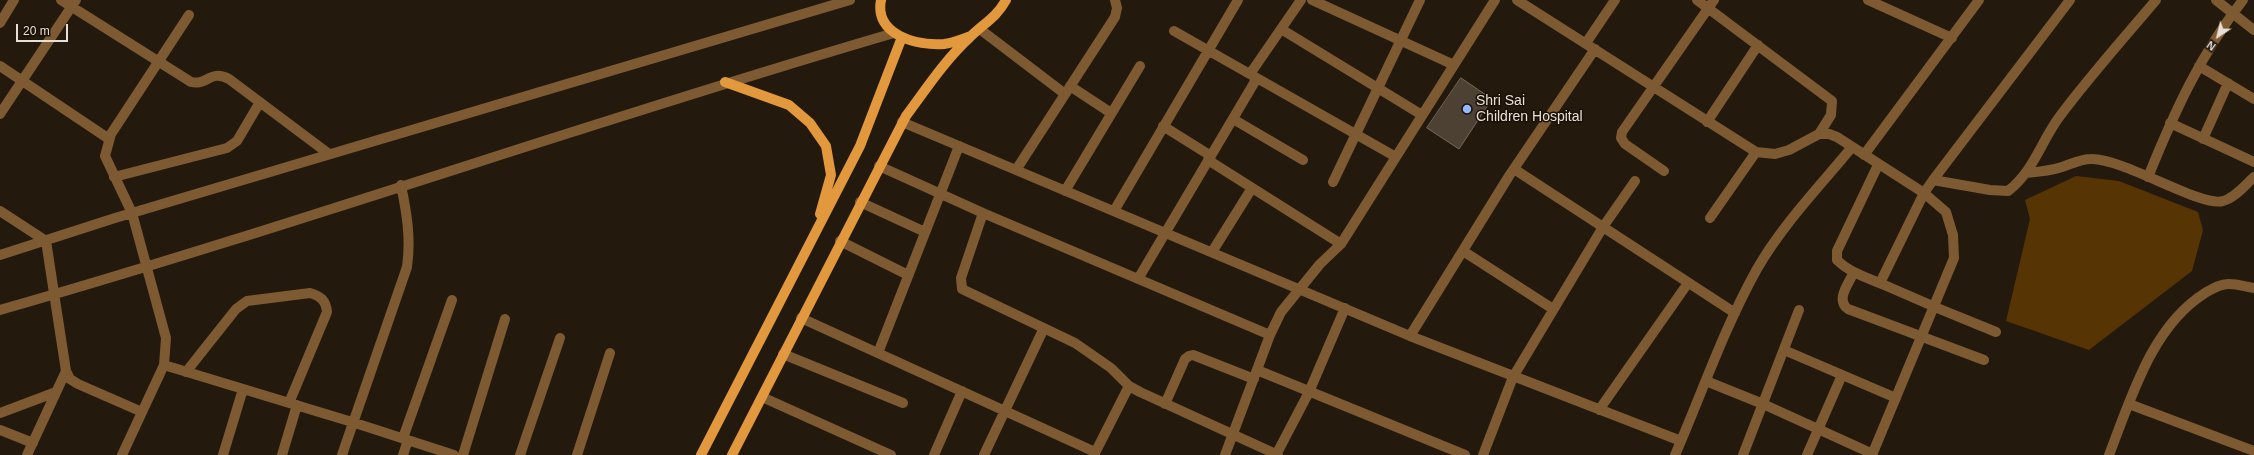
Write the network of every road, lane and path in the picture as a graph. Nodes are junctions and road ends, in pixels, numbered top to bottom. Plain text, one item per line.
1 (14, 0) edge
2 (61, 0) edge
3 (850, 0) edge
4 (881, 0) edge
5 (1006, 0) edge
6 (1115, 0) edge
7 (1238, 0) edge
8 (1301, 0) edge
9 (1312, 0) edge
10 (1495, 0) edge
11 (1517, 0) edge
12 (1615, 0) edge
13 (1697, 0) edge
14 (1870, 0) edge
15 (1979, 0) edge
16 (2070, 0) edge
17 (2156, 0) edge
18 (2216, 0) edge
19 (2243, 0) edge
20 (1418, 1) edge
21 (74, 3) edge
22 (1712, 4) edge
23 (2233, 13) junction
24 (189, 14) dead end
25 (0, 22) edge
26 (1281, 29) junction
27 (981, 30) junction
28 (2254, 30) edge
29 (1174, 31) dead end
30 (898, 35) junction
31 (971, 36) junction
32 (1952, 38) junction
33 (1400, 40) junction
34 (1586, 43) junction
35 (1758, 45) junction
36 (1596, 49) junction
37 (1208, 50) junction
38 (158, 62) junction
39 (1454, 65) junction
40 (0, 66) edge
41 (1140, 66) dead end
42 (2199, 66) junction
43 (1254, 76) junction
44 (22, 81) junction
45 (725, 82) junction
46 (2228, 83) junction
47 (1378, 87) junction
48 (1654, 87) junction
49 (1067, 90) junction
50 (2254, 99) edge
51 (260, 102) junction
52 (1112, 113) junction
53 (0, 114) edge
54 (1422, 115) junction
55 (1233, 119) junction
56 (902, 122) junction
57 (1707, 122) junction
58 (2170, 123) junction
59 (1163, 126) junction
60 (1356, 134) junction
61 (1819, 134) junction
62 (2203, 138) junction
63 (109, 139) junction
64 (959, 146) junction
65 (1852, 147) junction
66 (1756, 152) junction
67 (328, 154) junction
68 (1864, 155) junction
69 (1396, 157) junction
70 (1210, 158) junction
71 (1303, 160) dead end
72 (2254, 162) edge
73 (1878, 165) junction
74 (879, 166) junction
75 (1514, 169) junction
76 (1016, 170) junction
77 (1664, 171) dead end
78 (2026, 173) junction
79 (114, 177) junction
80 (2148, 177) junction
81 (2254, 177) edge
82 (1932, 180) junction
83 (1635, 181) dead end
84 (1333, 182) dead end
85 (401, 185) junction
86 (1252, 188) junction
87 (1065, 191) junction
88 (940, 193) junction
89 (1924, 193) junction
90 (860, 202) junction
91 (0, 211) edge
92 (1114, 211) junction
93 (132, 213) junction
94 (983, 213) junction
95 (1710, 218) dead end
96 (1603, 227) junction
97 (925, 232) junction
98 (1165, 233) junction
99 (813, 237) junction
100 (46, 241) junction
101 (840, 242) junction
102 (1341, 244) junction
103 (1463, 251) junction
104 (1212, 252) junction
105 (0, 255) edge
106 (148, 266) junction
107 (1854, 272) junction
108 (908, 275) junction
109 (1138, 279) junction
110 (1688, 283) junction
111 (1880, 283) junction
112 (2254, 288) edge
113 (1300, 289) junction
114 (55, 294) junction
115 (452, 300) dead end
116 (1933, 307) junction
117 (1345, 308) junction
118 (0, 310) edge
119 (1553, 310) junction
120 (1799, 310) dead end
121 (1735, 313) junction
122 (801, 318) junction
123 (505, 319) dead end
124 (1044, 328) junction
125 (1996, 332) dead end
126 (1270, 335) junction
127 (1922, 335) junction
128 (1410, 336) junction
129 (560, 338) dead end
130 (1784, 350) junction
131 (610, 353) dead end
132 (878, 353) junction
133 (783, 354) junction
134 (1984, 360) dead end
135 (164, 365) junction
136 (66, 371) junction
137 (186, 372) junction
138 (1255, 375) junction
139 (1842, 375) junction
140 (1513, 376) junction
141 (1706, 381) junction
142 (1130, 386) junction
143 (243, 389) junction
144 (962, 391) junction
145 (56, 392) junction
146 (1309, 392) junction
147 (762, 397) junction
148 (1896, 398) junction
149 (904, 403) dead end
150 (293, 404) junction
151 (1165, 404) junction
152 (1763, 404) junction
153 (2129, 404) junction
154 (1004, 410) junction
155 (1599, 410) junction
156 (142, 412) junction
157 (0, 413) edge
158 (352, 422) junction
159 (1818, 429) junction
160 (0, 430) edge
161 (1233, 435) junction
162 (405, 439) junction
163 (1681, 442) junction
164 (32, 443) junction
165 (2248, 451) edge
166 (1094, 453) edge
167 (1873, 454) edge
168 (27, 455) edge
169 (122, 455) edge
170 (223, 455) edge
171 (282, 455) edge
172 (342, 455) edge
173 (403, 455) edge
174 (454, 455) edge
175 (463, 455) edge
176 (520, 455) edge
177 (577, 455) edge
178 (701, 455) edge
179 (732, 455) edge
180 (891, 455) edge
181 (934, 455) edge
182 (984, 455) edge
183 (1225, 455) edge
184 (1277, 455) edge
185 (1465, 455) edge
186 (1483, 455) edge
187 (1676, 455) edge
188 (1743, 455) edge
189 (1807, 455) edge
190 (2109, 455) edge

1 - 25 street
2 - 21 street
3 - 67 street
4 - 30 main road
5 - 27 main road
6 - 49 street
7 - 37 street
8 - 26 street
9 - 33 street
10 - 39 street
11 - 34 street
12 - 34 street
13 - 22 street
14 - 32 street
15 - 32 street
16 - 82 street
17 - 78 street
18 - 23 street
19 - 23 street
20 - 33 street
21 - 38 street
21 - 44 street
22 - 35 street
22 - 48 street
23 - 28 street
23 - 42 street
24 - 38 street
26 - 43 street
26 - 47 street
27 - 31 main road
27 - 49 street
29 - 37 street
30 - 31 main road
30 - 45 street
30 - 99 main road
31 - 56 main road
32 - 68 street
33 - 39 street
33 - 47 street
34 - 36 street
35 - 57 street
35 - 61 street
36 - 48 street
36 - 75 street
37 - 43 street
37 - 59 street
38 - 51 street
38 - 63 street
39 - 54 street
40 - 44 street
41 - 52 street
42 - 46 street
42 - 58 street
43 - 55 street
43 - 60 street
44 - 53 street
44 - 63 street
45 - 85 street
45 - 99 main road
46 - 50 street
46 - 62 street
47 - 54 street
47 - 60 street
48 - 57 street
48 - 77 street
49 - 52 street
49 - 76 street
51 - 67 street
51 - 79 street
52 - 87 street
54 - 69 street
55 - 70 street
55 - 71 street
56 - 64 street
56 - 74 main road
57 - 66 street
58 - 62 street
58 - 80 street
59 - 70 street
59 - 92 street
60 - 69 street
60 - 84 street
61 - 65 street
61 - 66 street
62 - 72 street
63 - 79 street
64 - 76 street
64 - 88 street
65 - 68 street
65 - 121 street
66 - 95 street
67 - 93 street
68 - 73 street
69 - 102 street
70 - 86 street
70 - 98 street
73 - 89 street
73 - 107 street
74 - 88 street
74 - 90 main road
75 - 96 street
75 - 103 street
76 - 87 street
78 - 80 street
78 - 82 street
79 - 93 street
80 - 81 street
82 - 89 street
83 - 96 street
85 - 106 street
85 - 158 street
86 - 102 street
86 - 104 street
87 - 92 street
88 - 94 street
88 - 97 street
89 - 111 street
89 - 116 street
90 - 97 street
90 - 101 main road
91 - 100 street
92 - 98 street
93 - 100 street
93 - 106 street
94 - 109 street
94 - 124 street
96 - 110 street
96 - 119 street
97 - 108 street
98 - 104 street
98 - 109 street
99 - 178 main road
100 - 105 street
100 - 114 street
101 - 108 street
101 - 122 main road
102 - 113 street
103 - 119 street
103 - 128 street
104 - 113 street
106 - 114 street
106 - 135 street
107 - 111 street
107 - 127 street
108 - 132 street
109 - 126 street
110 - 121 street
110 - 155 street
111 - 116 street
112 - 153 street
113 - 117 street
113 - 126 street
114 - 118 street
114 - 136 street
115 - 162 street
116 - 125 street
116 - 127 street
117 - 128 street
117 - 146 street
119 - 140 street
120 - 130 street
121 - 141 street
122 - 132 street
122 - 133 main road
123 - 175 street
124 - 142 street
124 - 154 street
126 - 138 street
127 - 134 street
127 - 148 street
128 - 140 street
129 - 176 street
130 - 139 street
130 - 152 street
131 - 177 street
132 - 144 street
133 - 147 main road
133 - 149 street
135 - 137 street
135 - 156 street
136 - 145 street
136 - 156 street
137 - 143 street
137 - 150 street
138 - 146 street
138 - 151 street
138 - 161 street
139 - 148 street
139 - 159 street
140 - 155 street
140 - 186 street
141 - 152 street
141 - 163 street
142 - 151 street
142 - 166 street
143 - 150 street
143 - 170 street
144 - 154 street
144 - 181 street
145 - 157 street
145 - 164 street
146 - 184 street
146 - 185 street
147 - 179 main road
147 - 180 street
148 - 167 street
150 - 158 street
150 - 171 street
151 - 161 street
152 - 159 street
152 - 188 street
153 - 165 street
153 - 190 street
154 - 166 street
154 - 182 street
155 - 163 street
156 - 169 street
158 - 162 street
158 - 172 street
159 - 167 street
159 - 189 street
160 - 164 street
161 - 183 street
161 - 184 street
162 - 173 street
162 - 174 street
163 - 187 street
164 - 168 street

